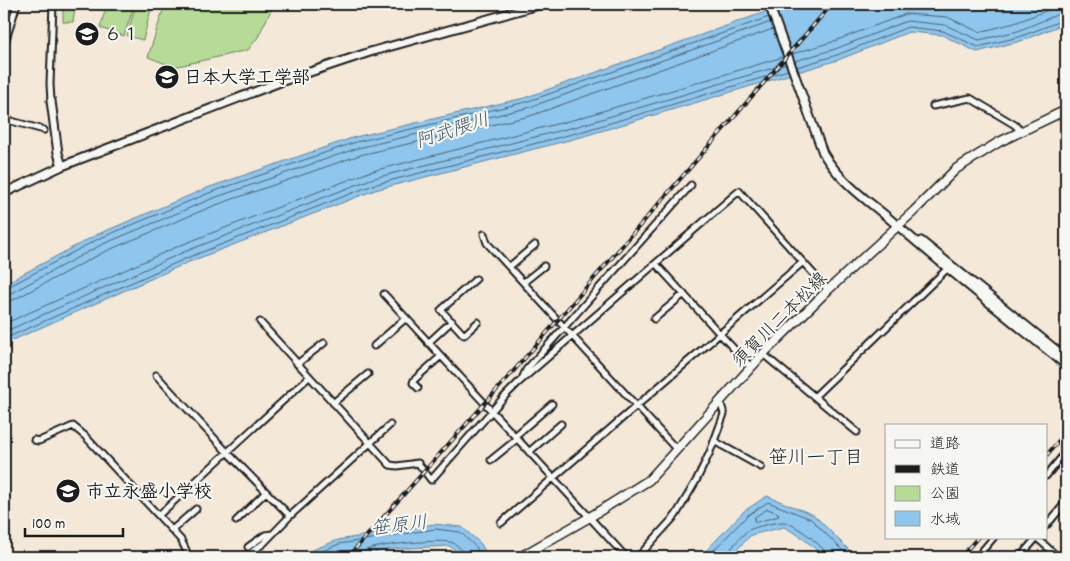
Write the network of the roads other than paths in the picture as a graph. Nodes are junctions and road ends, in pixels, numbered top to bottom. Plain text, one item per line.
1 (17, 4) edge
2 (53, 4) edge
3 (542, 4) edge
4 (769, 4) edge
5 (7, 28) edge
6 (4, 46) edge
7 (51, 101) joint
8 (933, 106) dead end
9 (1066, 110) edge
10 (4, 119) edge
11 (44, 130) dead end
12 (1021, 132) junction
13 (62, 166) junction
14 (691, 185) dead end
15 (4, 193) edge
16 (898, 225) junction
17 (484, 234) dead end
18 (535, 245) dead end
19 (802, 262) junction
20 (656, 264) junction
21 (544, 266) dead end
22 (510, 267) junction
23 (947, 269) junction
24 (476, 279) dead end
25 (524, 282) junction
26 (828, 290) junction
27 (384, 294) dead end
28 (684, 294) junction
29 (406, 318) junction
30 (654, 319) dead end
31 (452, 321) junction
32 (260, 322) dead end
33 (478, 322) dead end
34 (1022, 326) junction
35 (565, 328) junction
36 (720, 334) junction
37 (573, 336) junction
38 (324, 342) dead end
39 (428, 343) junction
40 (374, 346) dead end
41 (763, 354) junction
42 (441, 356) junction
43 (1066, 358) edge
44 (297, 364) junction
45 (1066, 365) edge
46 (752, 367) junction
47 (368, 374) dead end
48 (156, 376) dead end
49 (309, 377) junction
50 (522, 380) junction
51 (418, 388) dead end
52 (815, 396) junction
53 (720, 401) junction
54 (333, 404) junction
55 (552, 404) dead end
56 (638, 406) junction
57 (491, 411) junction
58 (561, 424) dead end
59 (390, 425) dead end
60 (857, 432) dead end
61 (516, 438) junction
62 (34, 440) dead end
63 (714, 440) junction
64 (370, 443) junction
65 (677, 450) junction
66 (227, 452) junction
67 (529, 452) junction
68 (1066, 452) edge
69 (491, 460) dead end
70 (761, 467) dead end
71 (1048, 474) edge
72 (554, 478) junction
73 (266, 492) junction
74 (1066, 502) edge
75 (196, 509) dead end
76 (159, 515) junction
77 (290, 516) junction
78 (590, 517) junction
79 (236, 521) dead end
80 (501, 523) dead end
81 (1048, 524) edge
82 (172, 530) junction
83 (272, 534) junction
84 (993, 538) edge
85 (1035, 538) edge
86 (1037, 538) edge
87 (248, 548) dead end
88 (187, 557) edge
89 (245, 557) edge
90 (520, 557) edge
91 (626, 557) edge
92 (638, 557) edge
93 (977, 557) edge
94 (1020, 557) edge
95 (1058, 557) edge

1 - 5 street
2 - 7 street
3 - 13 street
4 - 16 street
5 - 6 street
7 - 13 street
8 - 12 street
9 - 12 main road, 須賀川二本松線
10 - 11 street
12 - 16 main road, 須賀川二本松線
13 - 15 street
14 - 35 street
16 - 23 street
16 - 26 main road, 須賀川二本松線
16 - 34 street
17 - 22 street
18 - 22 street
19 - 20 street
19 - 26 street
19 - 36 street
20 - 28 street
20 - 37 street
21 - 25 street
22 - 25 street
23 - 34 street
23 - 52 street
24 - 31 street
25 - 35 street
26 - 41 main road, 須賀川二本松線
27 - 29 street
28 - 30 street
28 - 36 street
29 - 39 street
29 - 40 street
31 - 33 street
31 - 39 street
32 - 44 street
34 - 43 street
34 - 45 street
35 - 37 street
35 - 50 street
36 - 46 street
36 - 56 street
37 - 50 street
37 - 56 street
38 - 44 street
39 - 42 street
41 - 46 main road, 須賀川二本松線
41 - 52 street
42 - 51 street
42 - 57 street
44 - 49 street
46 - 53 main road, 須賀川二本松線
47 - 54 street
48 - 66 street
49 - 54 street
49 - 66 street
50 - 57 street
52 - 60 street
53 - 63 street
53 - 65 main road, 須賀川二本松線
54 - 64 street
55 - 61 street
56 - 65 street
56 - 72 street
57 - 61 street
57 - 64 street
58 - 67 street
59 - 64 street
61 - 67 street
61 - 69 street
62 - 76 street
63 - 70 street
63 - 92 street
64 - 77 street
65 - 78 main road, 須賀川二本松線
66 - 73 street
66 - 76 street
67 - 72 street
68 - 71 street
72 - 78 street
72 - 80 street
73 - 77 street
73 - 79 street
74 - 81 street
75 - 82 street
76 - 82 street
77 - 83 street
78 - 90 main road, 須賀川二本松線
78 - 91 street
82 - 88 street
83 - 87 street
83 - 89 street
84 - 93 street
85 - 94 street
86 - 95 street

